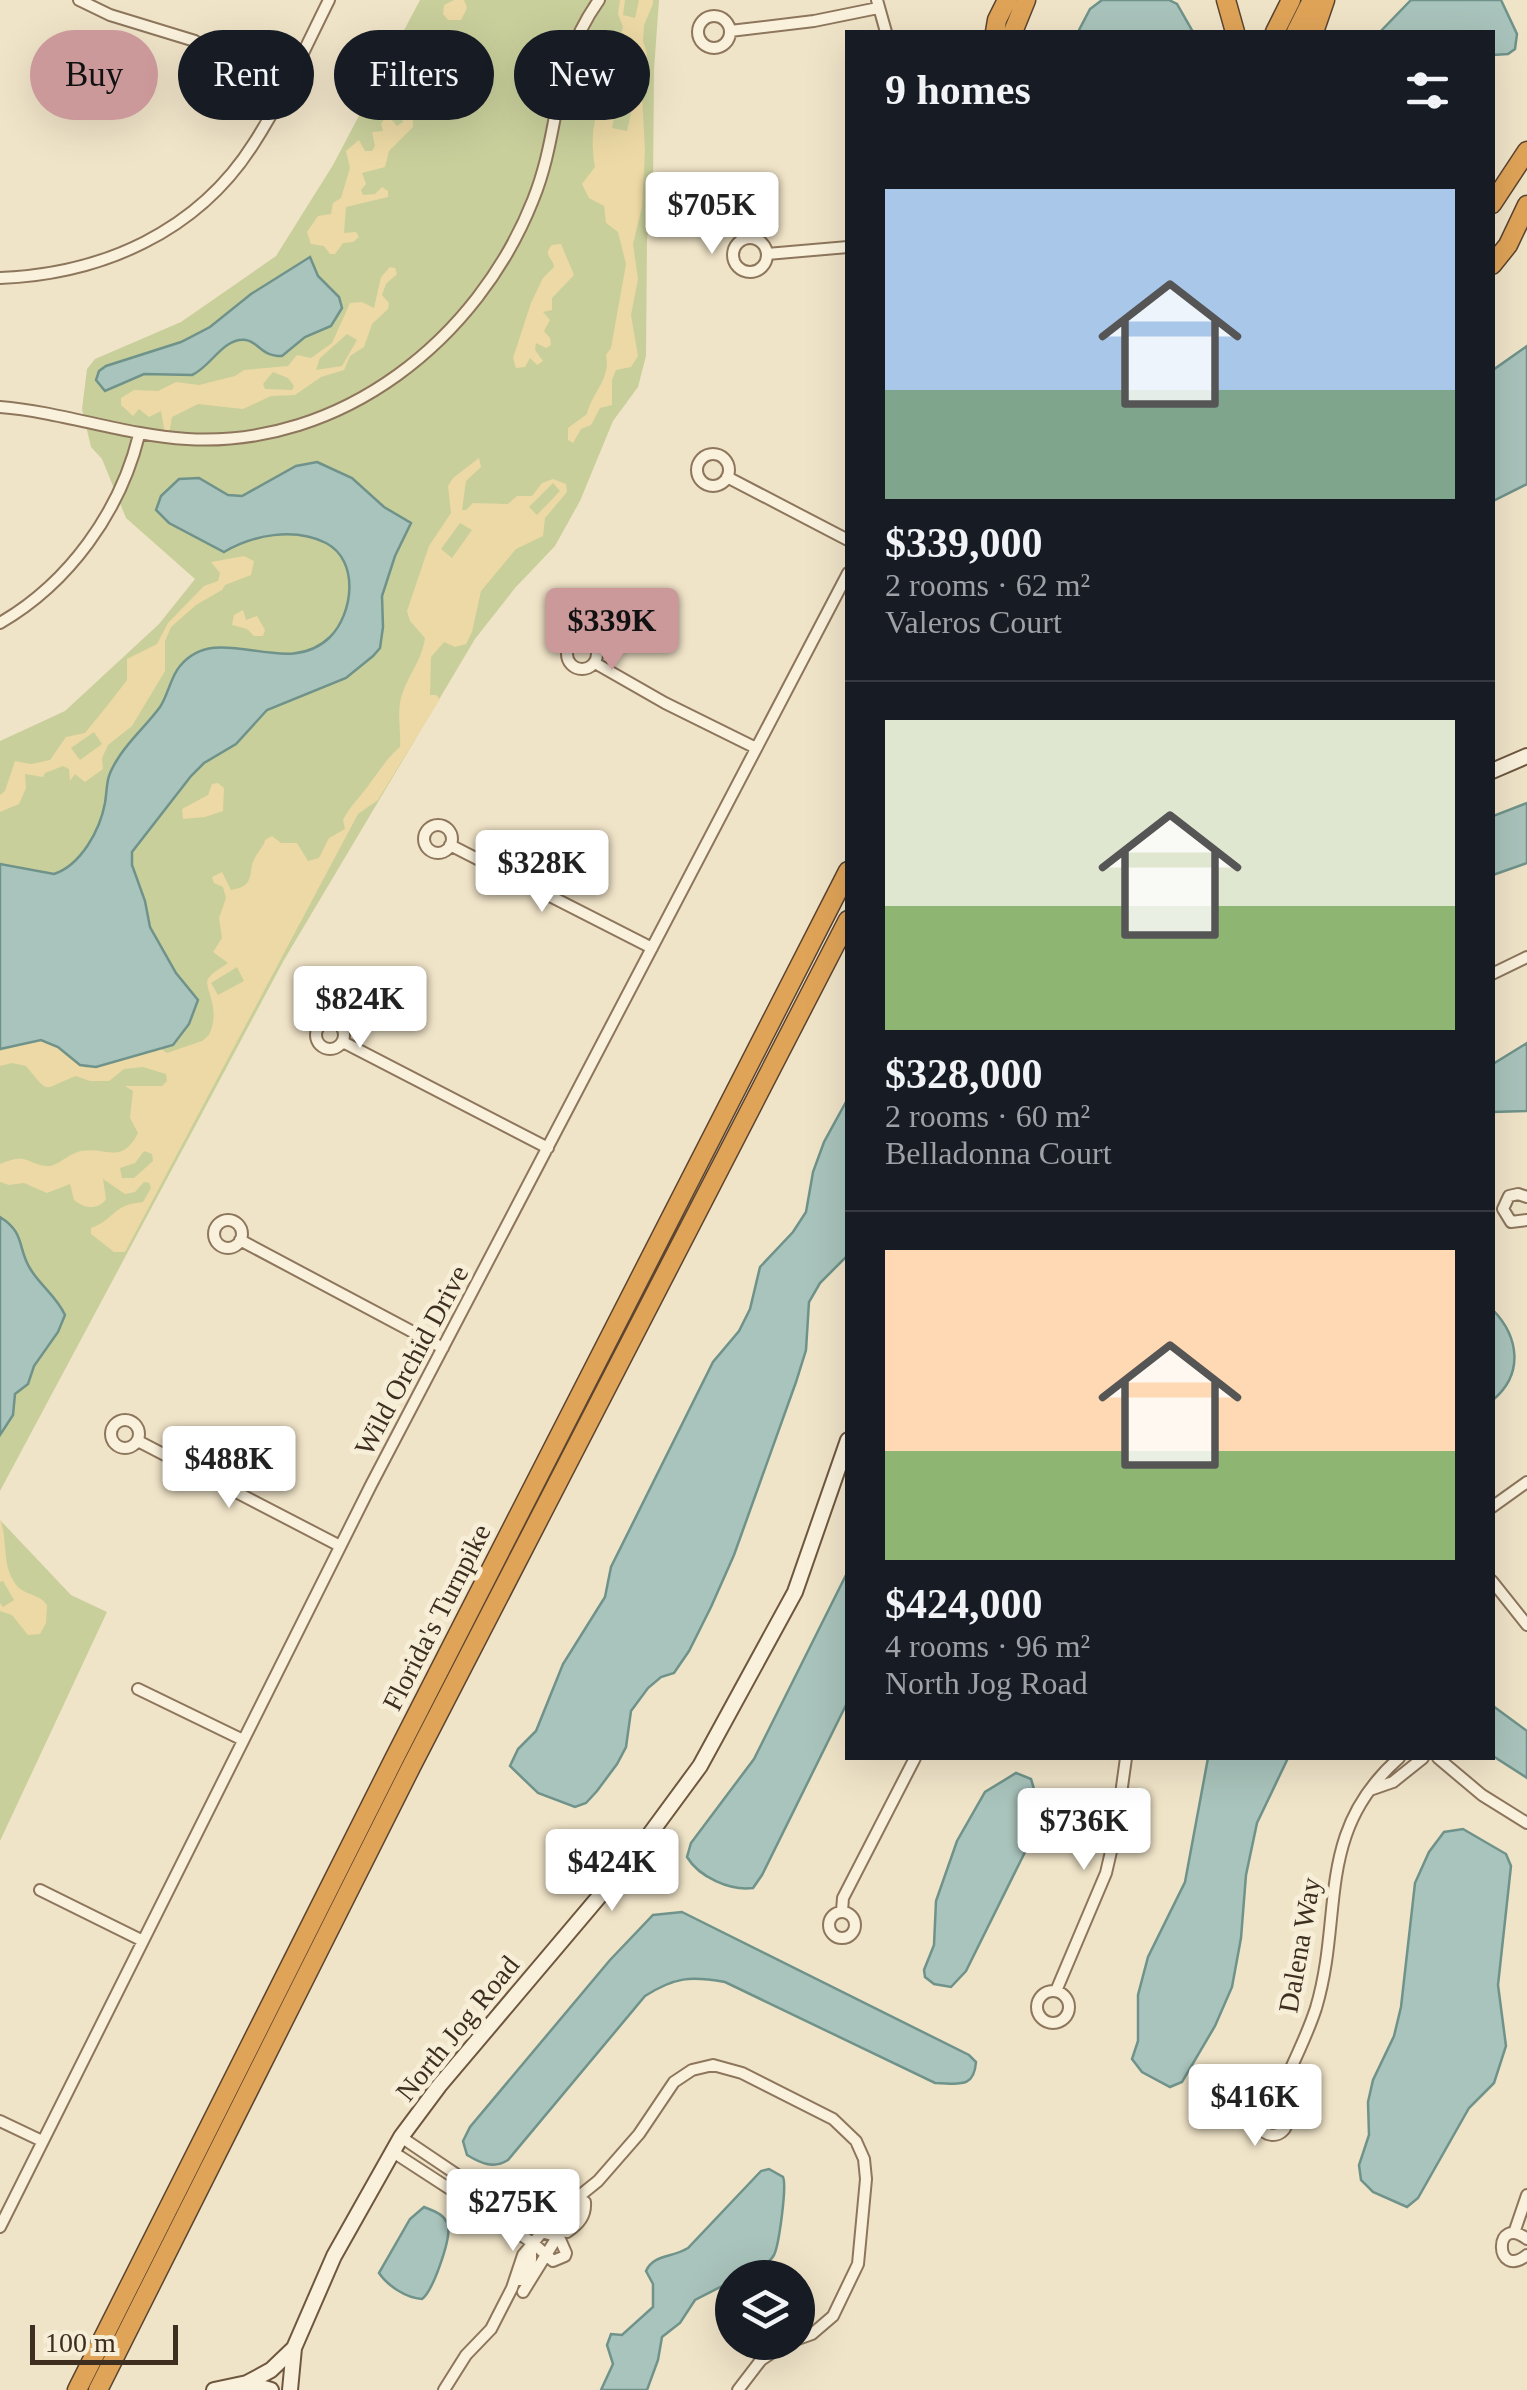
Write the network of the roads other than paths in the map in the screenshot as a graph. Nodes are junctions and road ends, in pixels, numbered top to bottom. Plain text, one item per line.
1 (78, 0) edge
2 (330, 0) edge
3 (599, 0) edge
4 (1007, 0) edge
5 (1026, 0) edge
6 (1226, 0) edge
7 (1291, 0) edge
8 (1312, 0) edge
9 (1325, 0) edge
10 (878, 4) edge
11 (885, 30) edge
12 (995, 30) edge
13 (1014, 30) edge
14 (1234, 30) edge
15 (1276, 30) edge
16 (1297, 30) edge
17 (1315, 30) edge
18 (314, 31) edge
19 (730, 31) dead end
20 (178, 36) edge
21 (267, 120) edge
22 (1527, 151) edge
23 (1515, 174) junction
24 (1495, 200) edge
25 (1525, 208) edge
26 (1495, 218) edge
27 (1495, 239) edge
28 (845, 247) edge
29 (767, 254) dead end
30 (1495, 261) edge
31 (0, 278) edge
32 (0, 407) edge
33 (139, 435) junction
34 (727, 477) dead end
35 (845, 538) edge
36 (845, 579) edge
37 (0, 624) edge
38 (595, 663) dead end
39 (756, 748) junction
40 (1527, 756) edge
41 (1495, 770) edge
42 (450, 845) dead end
43 (845, 877) edge
44 (845, 926) edge
45 (652, 948) junction
46 (1527, 957) edge
47 (1495, 973) edge
48 (343, 1042) dead end
49 (548, 1148) junction
50 (1527, 1197) edge
51 (1527, 1220) edge
52 (240, 1240) dead end
53 (443, 1348) junction
54 (138, 1441) dead end
55 (845, 1449) edge
56 (1527, 1482) edge
57 (1495, 1506) edge
58 (340, 1546) junction
59 (1495, 1585) edge
60 (1527, 1625) edge
61 (138, 1689) dead end
62 (242, 1739) junction
63 (914, 1760) edge
64 (1126, 1760) edge
65 (1397, 1760) edge
66 (1420, 1760) edge
67 (1440, 1760) edge
68 (1369, 1790) junction
69 (1527, 1823) edge
70 (40, 1890) dead end
71 (842, 1911) dead end
72 (142, 1940) junction
73 (1056, 1992) dead end
74 (1273, 2107) dead end
75 (0, 2121) edge
76 (401, 2137) junction
77 (42, 2141) junction
78 (393, 2152) junction
79 (1527, 2195) edge
80 (585, 2197) junction
81 (0, 2227) edge
82 (542, 2232) junction
83 (1514, 2233) junction
84 (560, 2236) junction
85 (1527, 2239) edge
86 (532, 2244) junction
87 (1527, 2254) edge
88 (546, 2257) junction
89 (518, 2290) junction
90 (815, 2331) edge
91 (294, 2348) junction
92 (761, 2360) edge
93 (247, 2383) junction
94 (77, 2390) edge
95 (98, 2390) edge
96 (214, 2390) edge
97 (271, 2390) edge
98 (290, 2390) edge
99 (444, 2390) edge
100 (738, 2390) edge

1 - 20 street
2 - 18 street
3 - 33 street
4 - 12 highway
5 - 13 highway
6 - 14 highway
7 - 15 highway
8 - 16 highway
9 - 17 highway
10 - 11 street
10 - 19 street
21 - 31 street
22 - 23 highway
23 - 24 highway
23 - 26 highway
25 - 27 highway
25 - 30 highway
28 - 29 street
32 - 33 street
33 - 37 street
34 - 35 street
36 - 39 street, Wild Orchid Drive
38 - 39 street
39 - 45 street, Wild Orchid Drive
40 - 41 street
42 - 45 street
43 - 94 highway, Florida's Turnpike
44 - 95 highway, Florida's Turnpike
45 - 49 street, Wild Orchid Drive
46 - 47 street
48 - 49 street
49 - 53 street, Wild Orchid Drive
50 - 51 street
52 - 53 street
53 - 58 street, Wild Orchid Drive
54 - 58 street
55 - 76 street, North Jog Road
56 - 57 street
58 - 62 street, Wild Orchid Drive
59 - 60 street
61 - 62 street
62 - 72 street, Wild Orchid Drive
63 - 71 street
64 - 73 street
65 - 68 street, Dalena Way
66 - 68 street
67 - 69 street
68 - 74 street, Dalena Way
70 - 72 street
72 - 77 street, Wild Orchid Drive
75 - 77 street
76 - 78 street, North Jog Road
76 - 82 street
77 - 81 street, Wild Orchid Drive
78 - 86 street
78 - 91 street, North Jog Road
79 - 83 street
80 - 82 street
80 - 84 street
80 - 90 street
82 - 84 street
82 - 86 street
83 - 85 street
83 - 87 street
84 - 88 street
86 - 88 street
86 - 89 street
88 - 89 street
89 - 99 street
91 - 93 street, North Jog Road
91 - 98 street, North Jog Road
92 - 100 street
93 - 96 street
93 - 97 street

